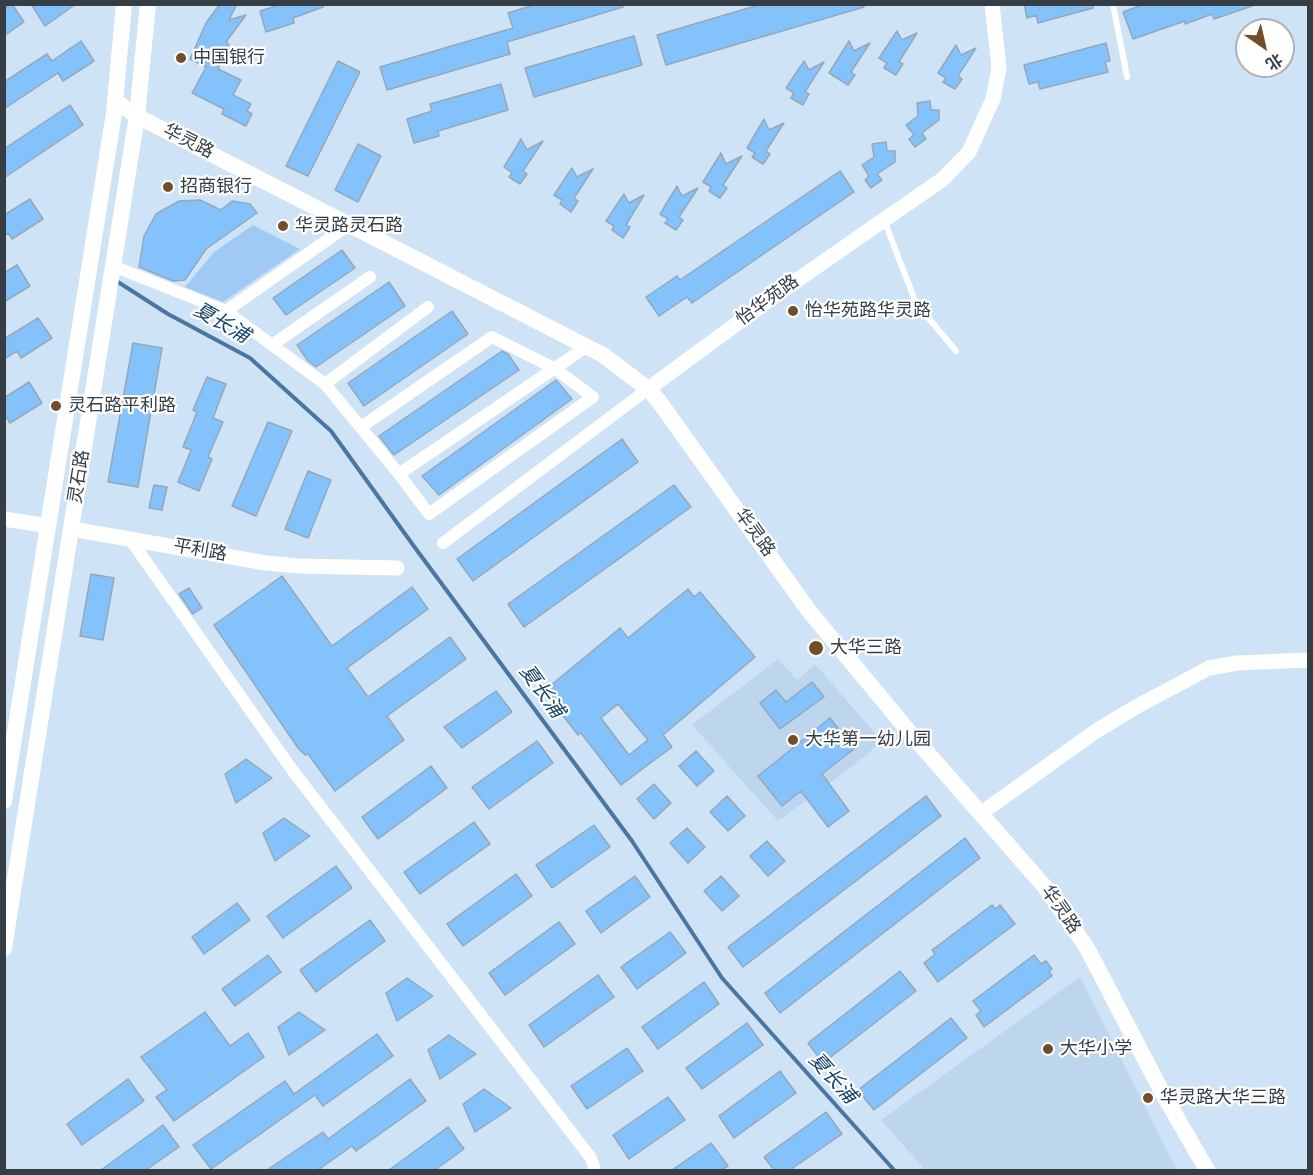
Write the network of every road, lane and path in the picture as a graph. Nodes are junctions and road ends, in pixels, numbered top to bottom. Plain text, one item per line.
1 (124, 4) edge
2 (148, 4) edge
3 (992, 4) edge
4 (1113, 4) edge
5 (1127, 77) dead end
6 (115, 101) junction
7 (137, 116) junction
8 (884, 219) junction
9 (350, 224) junction
10 (113, 266) junction
11 (370, 277) dead end
12 (428, 307) dead end
13 (226, 311) junction
14 (272, 345) junction
15 (586, 347) junction
16 (956, 351) dead end
17 (554, 368) junction
18 (325, 384) junction
19 (648, 389) junction
20 (361, 428) junction
21 (399, 474) junction
22 (4, 519) edge
23 (49, 526) junction
24 (72, 529) junction
25 (130, 539) junction
26 (443, 543) dead end
27 (397, 568) dead end
28 (1308, 660) edge
29 (4, 801) edge
30 (980, 813) junction
31 (4, 948) edge
32 (595, 1170) edge
33 (1207, 1170) edge

1 - 6 main road, 灵石路
2 - 7 main road, 灵石路
3 - 8 street, 怡华苑路
4 - 5 lane
6 - 7 main road, 华灵路
6 - 23 main road, 灵石路
7 - 9 main road, 华灵路
7 - 10 main road, 灵石路
8 - 16 lane
8 - 19 street, 怡华苑路
9 - 13 street
9 - 15 main road, 华灵路
10 - 13 street
10 - 24 main road, 灵石路
11 - 14 street
12 - 18 street
13 - 14 street
14 - 18 street
15 - 17 street
15 - 19 main road, 华灵路
17 - 20 street
17 - 21 street
17 - 21 street
18 - 20 street
19 - 26 street, 怡华苑路
19 - 30 main road, 华灵路
20 - 21 street
22 - 23 street, 平利路
23 - 24 street, 平利路
23 - 29 main road, 灵石路
24 - 25 street, 平利路
24 - 31 main road, 灵石路
25 - 27 street, 平利路
25 - 32 street
28 - 30 street
30 - 33 main road, 华灵路

